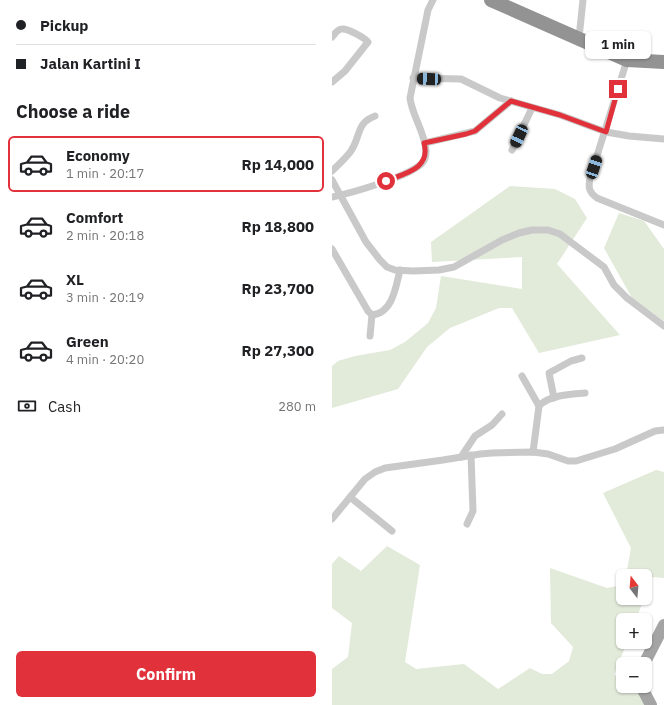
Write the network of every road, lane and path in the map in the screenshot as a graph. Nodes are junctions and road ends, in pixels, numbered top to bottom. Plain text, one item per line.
1 (433, 0) edge
2 (491, 0) edge
3 (582, 0) edge
4 (332, 37) edge
5 (579, 38) junction
6 (627, 60) junction
7 (664, 62) edge
8 (413, 78) junction
9 (332, 82) edge
10 (511, 101) junction
11 (532, 108) junction
12 (375, 116) dead end
13 (606, 132) junction
14 (664, 139) edge
15 (424, 143) junction
16 (512, 150) dead end
17 (332, 171) edge
18 (332, 180) edge
19 (341, 195) junction
20 (332, 198) edge
21 (664, 225) edge
22 (332, 251) edge
23 (400, 270) junction
24 (372, 315) junction
25 (664, 326) edge
26 (370, 336) dead end
27 (582, 358) dead end
28 (522, 376) dead end
29 (585, 393) dead end
30 (554, 398) junction
31 (539, 406) junction
32 (502, 414) dead end
33 (664, 430) edge
34 (533, 452) junction
35 (471, 455) junction
36 (461, 457) junction
37 (350, 497) junction
38 (332, 519) edge
39 (467, 524) dead end
40 (392, 531) dead end
41 (664, 625) edge
42 (648, 657) edge
43 (645, 693) edge
44 (651, 705) edge

1 - 8 street
2 - 5 highway
3 - 5 street
4 - 9 street
5 - 6 highway
6 - 7 highway
6 - 13 street
8 - 10 street
8 - 15 street
10 - 11 street
10 - 15 street
11 - 13 street
11 - 16 street
12 - 17 street
13 - 14 street
13 - 21 street
15 - 19 street
18 - 19 street
19 - 20 street
19 - 23 street
22 - 24 street
23 - 24 street
23 - 25 street
24 - 26 street
27 - 30 street
28 - 31 street
29 - 30 street
30 - 31 street
31 - 34 street
32 - 36 street
33 - 34 street
34 - 35 street
35 - 36 street
35 - 39 street
36 - 37 street
37 - 38 street
37 - 40 street
41 - 42 main road
43 - 44 main road

